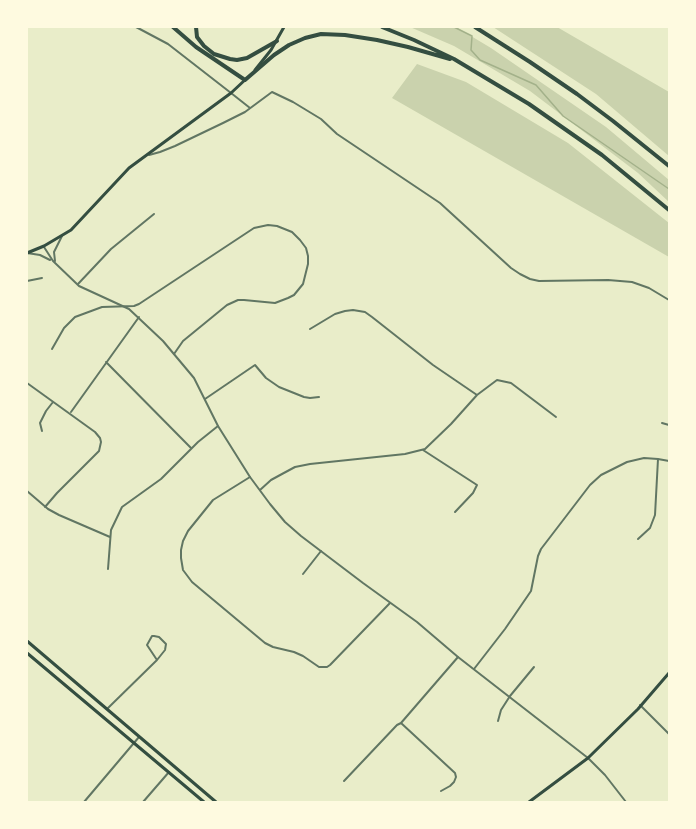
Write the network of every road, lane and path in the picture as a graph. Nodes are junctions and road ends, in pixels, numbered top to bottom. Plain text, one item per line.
1 (136, 27) edge
2 (173, 27) edge
3 (196, 27) edge
4 (284, 27) edge
5 (382, 27) edge
6 (476, 27) edge
7 (277, 41) junction
8 (459, 62) junction
9 (245, 80) junction
10 (231, 93) junction
11 (249, 108) junction
12 (144, 156) junction
13 (669, 166) edge
14 (669, 210) edge
15 (154, 214) dead end
16 (62, 236) junction
17 (44, 246) junction
18 (27, 253) edge
19 (54, 263) junction
20 (42, 278) dead end
21 (27, 281) edge
22 (78, 284) junction
23 (669, 300) edge
24 (124, 306) junction
25 (139, 317) junction
26 (310, 329) dead end
27 (52, 349) dead end
28 (174, 354) junction
29 (106, 362) junction
30 (28, 384) edge
31 (477, 395) junction
32 (319, 397) dead end
33 (205, 399) junction
34 (54, 402) junction
35 (70, 413) junction
36 (556, 417) dead end
37 (662, 423) dead end
38 (669, 425) edge
39 (218, 426) junction
40 (42, 431) dead end
41 (191, 449) junction
42 (423, 450) junction
43 (658, 459) junction
44 (669, 461) edge
45 (250, 477) junction
46 (260, 490) junction
47 (27, 491) edge
48 (45, 507) junction
49 (455, 512) dead end
50 (110, 537) junction
51 (638, 539) dead end
52 (321, 551) junction
53 (108, 569) dead end
54 (303, 574) dead end
55 (390, 602) junction
56 (27, 641) edge
57 (27, 653) edge
58 (458, 657) junction
59 (157, 660) junction
60 (534, 667) dead end
61 (474, 669) junction
62 (669, 674) edge
63 (510, 696) junction
64 (640, 705) junction
65 (107, 709) junction
66 (498, 721) dead end
67 (400, 723) junction
68 (669, 734) edge
69 (139, 737) junction
70 (134, 743) junction
71 (588, 758) junction
72 (169, 772) junction
73 (344, 781) dead end
74 (441, 791) dead end
75 (84, 802) edge
76 (143, 802) edge
77 (204, 802) edge
78 (216, 802) edge
79 (529, 802) edge
80 (626, 802) edge

1 - 10 street
2 - 9 highway
3 - 7 highway
4 - 7 main road
5 - 8 highway
6 - 13 highway
7 - 9 main road
8 - 9 highway
8 - 14 highway
9 - 10 main road
10 - 11 street
10 - 12 main road
11 - 12 street
11 - 23 street
12 - 16 main road
15 - 22 street
16 - 17 main road
16 - 19 street
17 - 18 main road
17 - 19 street
18 - 19 street
19 - 22 street
20 - 21 street
22 - 24 street
24 - 25 street
24 - 27 street
24 - 28 street
25 - 28 street
25 - 29 street
26 - 31 street
28 - 33 street
29 - 35 street
29 - 41 street
30 - 34 street
31 - 36 street
31 - 42 street
32 - 33 street
33 - 39 street
34 - 35 street
34 - 40 street
35 - 48 street
37 - 38 street
39 - 41 street
39 - 45 street
41 - 50 street
42 - 46 street
42 - 49 street
43 - 44 street
43 - 51 street
43 - 61 street
45 - 46 street
45 - 55 street
46 - 52 street
47 - 48 street
48 - 50 street
50 - 53 street
52 - 54 street
52 - 55 street
55 - 58 street
56 - 65 main road
57 - 70 main road
58 - 61 street
58 - 67 street
59 - 59 street
59 - 65 street
60 - 63 street
61 - 63 street
62 - 64 main road
63 - 66 street
63 - 71 street
64 - 68 street
64 - 71 main road
65 - 69 main road
67 - 73 street
67 - 74 street
69 - 70 street
69 - 78 main road
70 - 72 main road
70 - 75 street
71 - 79 main road
71 - 80 street
72 - 76 street
72 - 77 main road

